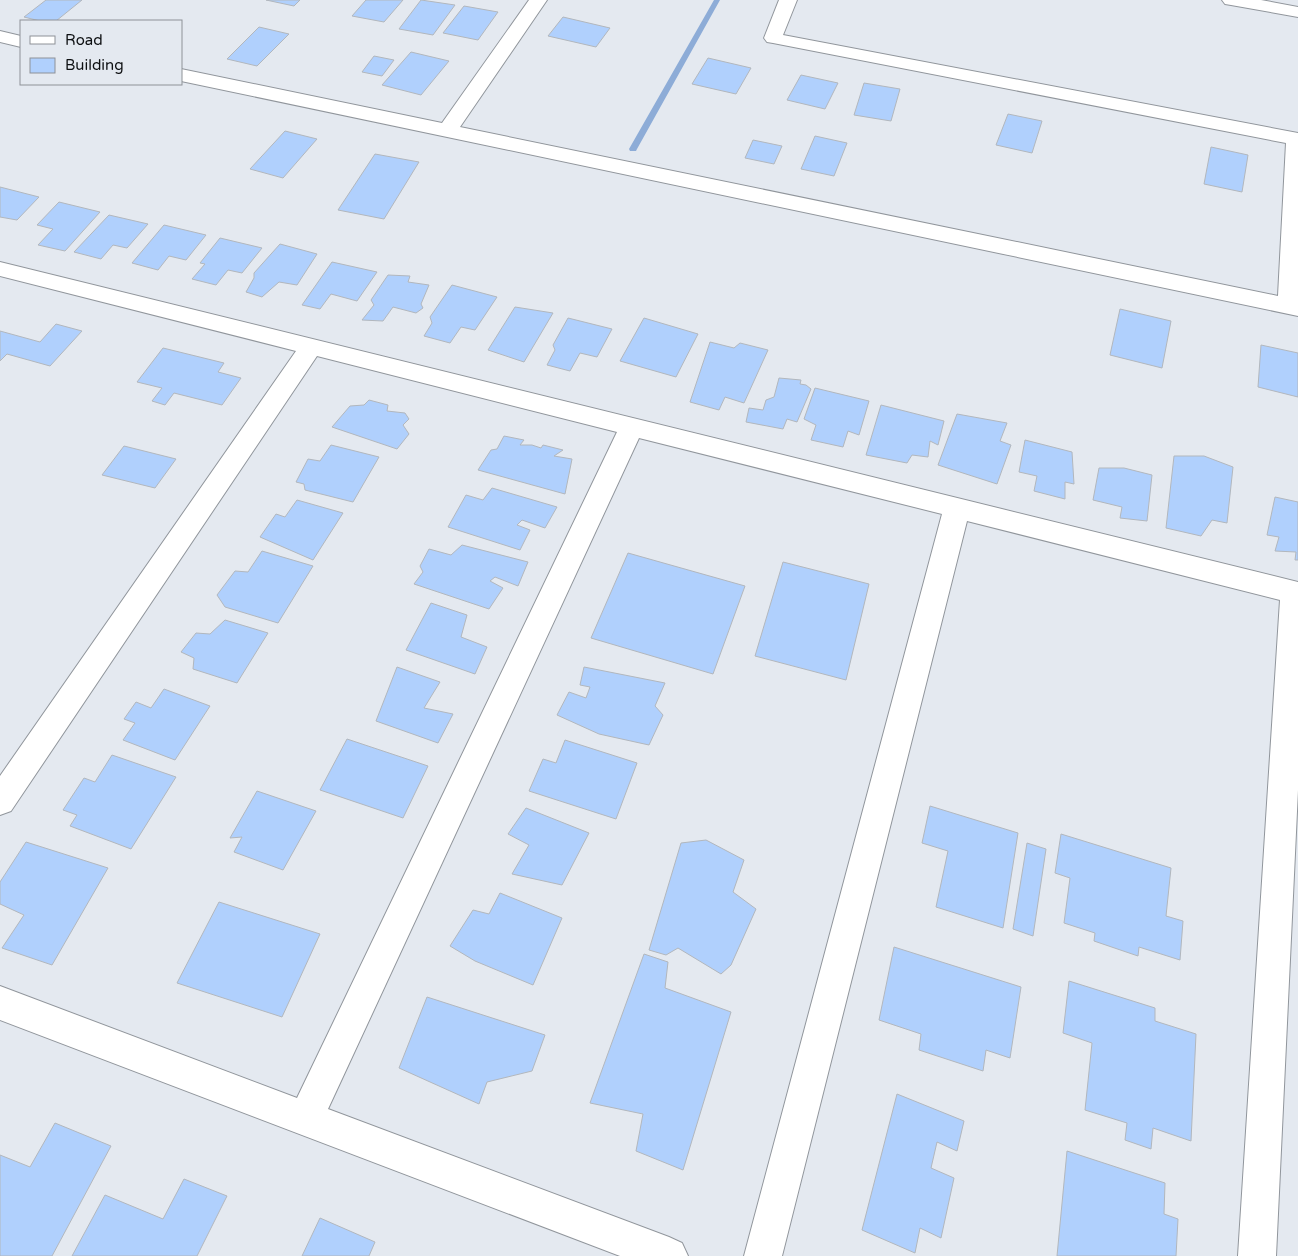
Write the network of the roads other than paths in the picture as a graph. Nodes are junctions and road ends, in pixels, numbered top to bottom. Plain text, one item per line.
1 (538, 0) edge
2 (788, 0) edge
3 (1231, 0) edge
4 (1298, 12) edge
5 (0, 36) edge
6 (20, 42) edge
7 (182, 75) edge
8 (447, 131) junction
9 (1297, 139) edge
10 (0, 270) edge
11 (1294, 307) edge
12 (312, 346) junction
13 (632, 426) junction
14 (957, 508) junction
15 (1296, 592) edge
16 (0, 801) edge
17 (0, 1003) edge
18 (305, 1119) junction
19 (669, 1256) edge
20 (763, 1256) edge
21 (1257, 1256) edge

1 - 8 street
2 - 9 street
3 - 4 street
5 - 6 street
7 - 8 street
8 - 11 street
9 - 11 street
10 - 12 street
12 - 13 street
12 - 16 street
13 - 14 street
13 - 18 street
14 - 15 street
14 - 20 street
15 - 21 street
17 - 18 street
18 - 19 street

